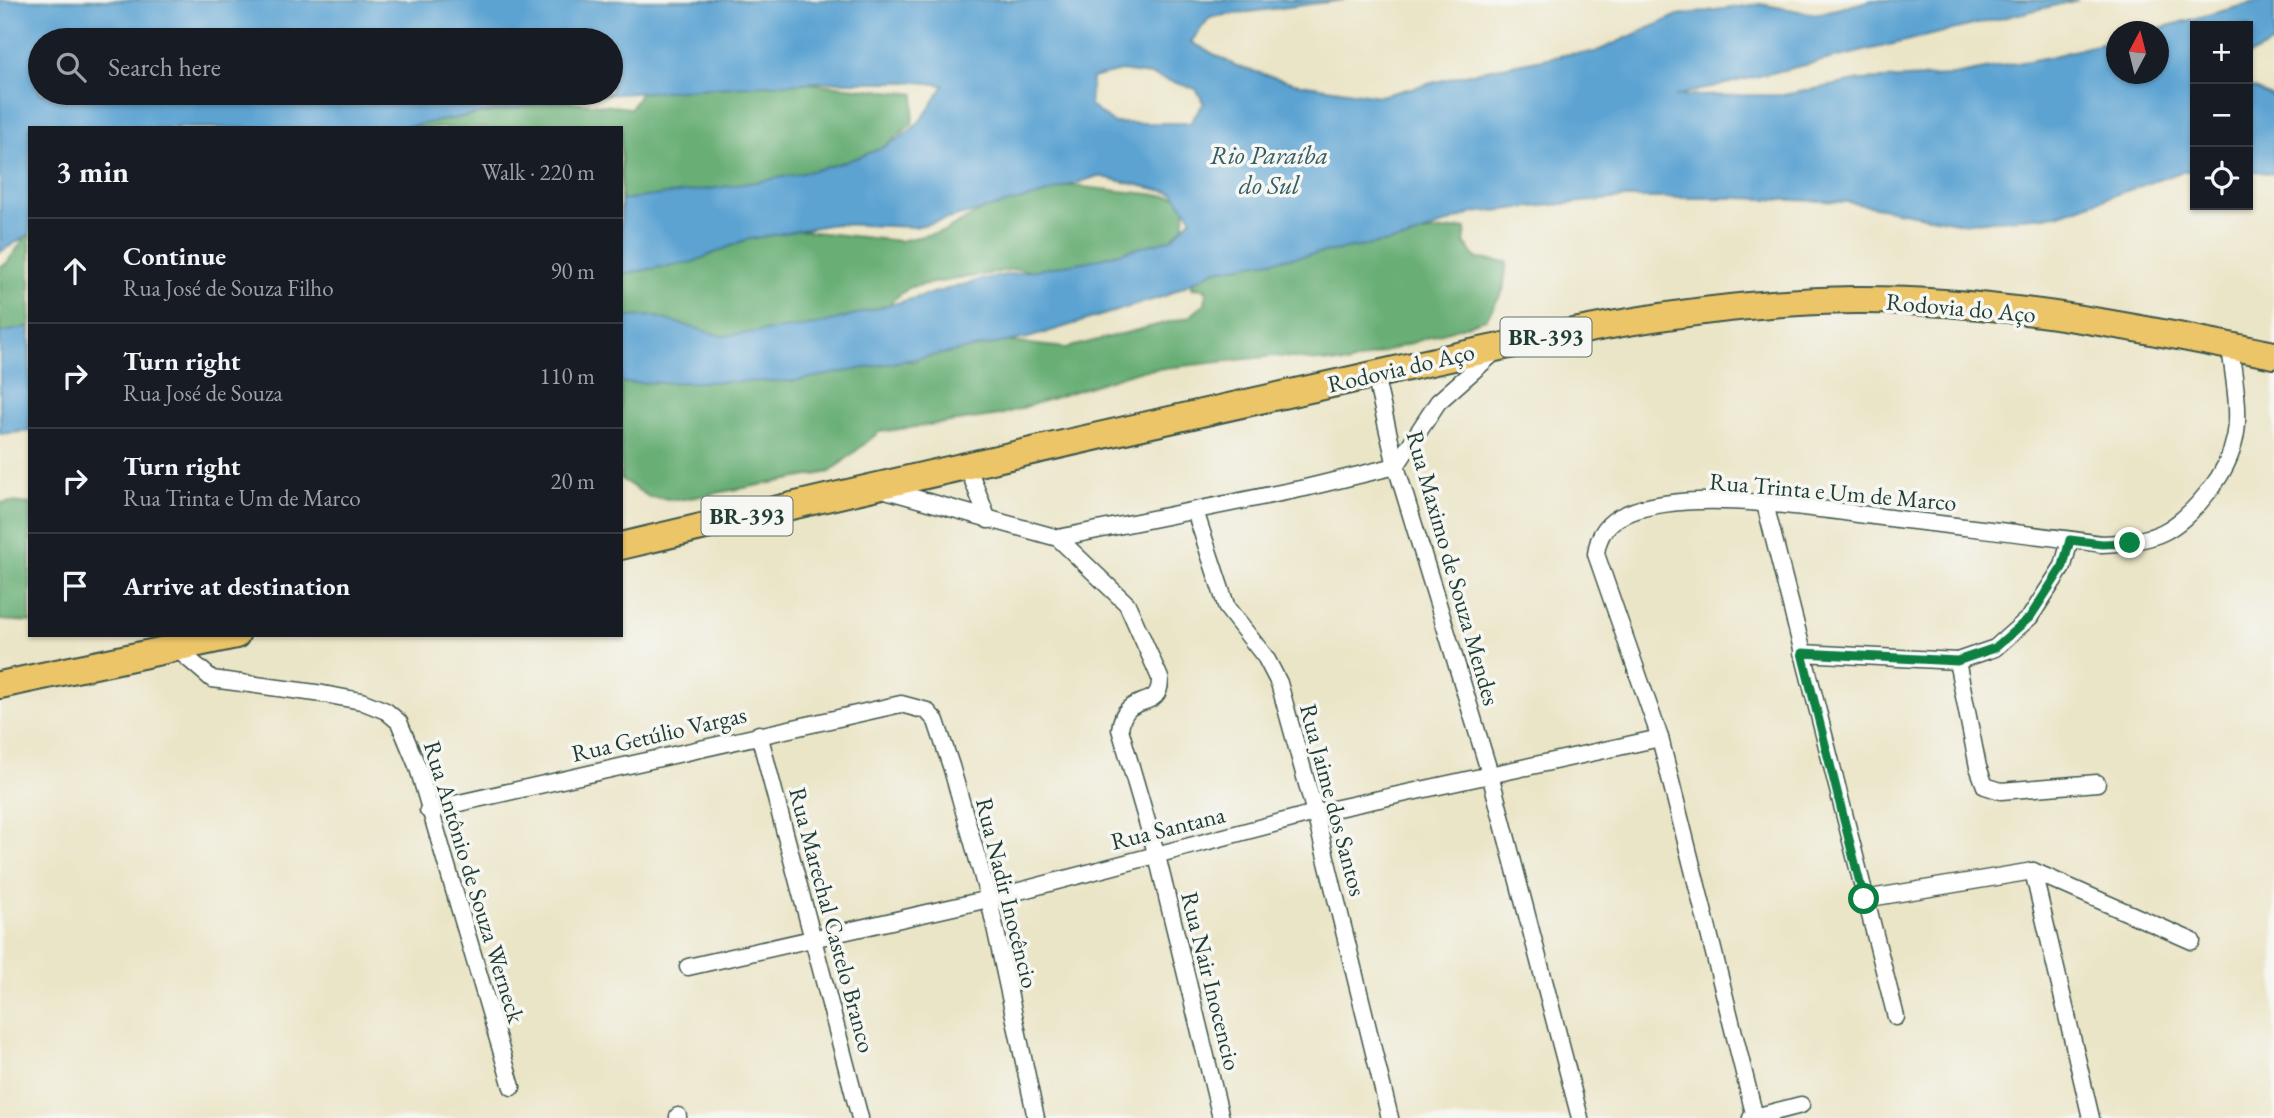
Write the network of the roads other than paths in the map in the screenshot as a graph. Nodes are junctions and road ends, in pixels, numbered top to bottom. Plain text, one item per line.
1 (1505, 344) junction
2 (2230, 346) junction
3 (2274, 355) edge
4 (1375, 375) junction
5 (967, 465) junction
6 (1396, 466) junction
7 (872, 486) junction
8 (1765, 504) junction
9 (1195, 510) junction
10 (988, 520) junction
11 (1058, 538) junction
12 (2070, 540) junction
13 (623, 546) edge
14 (228, 637) edge
15 (177, 649) junction
16 (1802, 653) junction
17 (1957, 661) junction
18 (0, 685) edge
19 (901, 704) joint
20 (759, 734) junction
21 (1660, 738) junction
22 (1490, 774) junction
23 (2096, 783) dead end
24 (428, 810) junction
25 (1315, 813) junction
26 (1157, 856) junction
27 (2033, 871) junction
28 (989, 899) junction
29 (1864, 899) junction
30 (815, 940) junction
31 (2192, 941) dead end
32 (688, 967) dead end
33 (1896, 1017) dead end
34 (512, 1087) dead end
35 (1801, 1105) dead end
36 (1753, 1117) edge
37 (860, 1118) edge
38 (1036, 1118) edge
39 (1221, 1118) edge
40 (1390, 1118) edge
41 (1580, 1118) edge
42 (2091, 1118) edge

1 - 2 highway, Rodovia do Aço / BR-393
1 - 4 highway, Rodovia do Aço / BR-393
1 - 6 street
2 - 3 highway, Rodovia do Aço / BR-393
2 - 12 street, Rua Trinta e Um de Marco
4 - 5 highway, Rodovia do Aço / BR-393
4 - 6 street, Rua Maximo de Souza Mendes
5 - 7 highway, Rodovia do Aço / BR-393
5 - 10 street
6 - 9 street
6 - 22 street, Rua Maximo de Souza Mendes
7 - 10 street
7 - 13 highway, Rodovia do Aço / BR-393
8 - 12 street, Rua Trinta e Um de Marco
8 - 16 street
8 - 21 street, Rua Trinta e Um de Marco
9 - 11 street
9 - 25 street, Rua Jaime dos Santos
10 - 11 street
11 - 26 street, Rua Nair Inocencio
12 - 17 street
14 - 15 highway
15 - 18 highway
15 - 24 street, Rua Antônio de Souza Werneck
16 - 17 street
16 - 29 street
17 - 23 street
19 - 20 street, Rua Getúlio Vargas
19 - 28 street, Rua Nadir Inocêncio
20 - 24 street, Rua Getúlio Vargas
20 - 30 street, Rua Marechal Castelo Branco
21 - 22 street, Rua Santana
21 - 36 street, Rua Trinta e Um de Marco
22 - 25 street, Rua Santana
22 - 41 street
24 - 34 street, Rua Antônio de Souza Werneck
25 - 26 street, Rua Santana
25 - 40 street, Rua Jaime dos Santos
26 - 28 street, Rua Santana
26 - 39 street, Rua Nair Inocencio
27 - 29 street
27 - 31 street
27 - 42 street
28 - 30 street, Rua Santana
28 - 38 street, Rua Nadir Inocêncio
29 - 33 street
30 - 32 street, Rua Santana
30 - 37 street, Rua Marechal Castelo Branco
35 - 36 street

